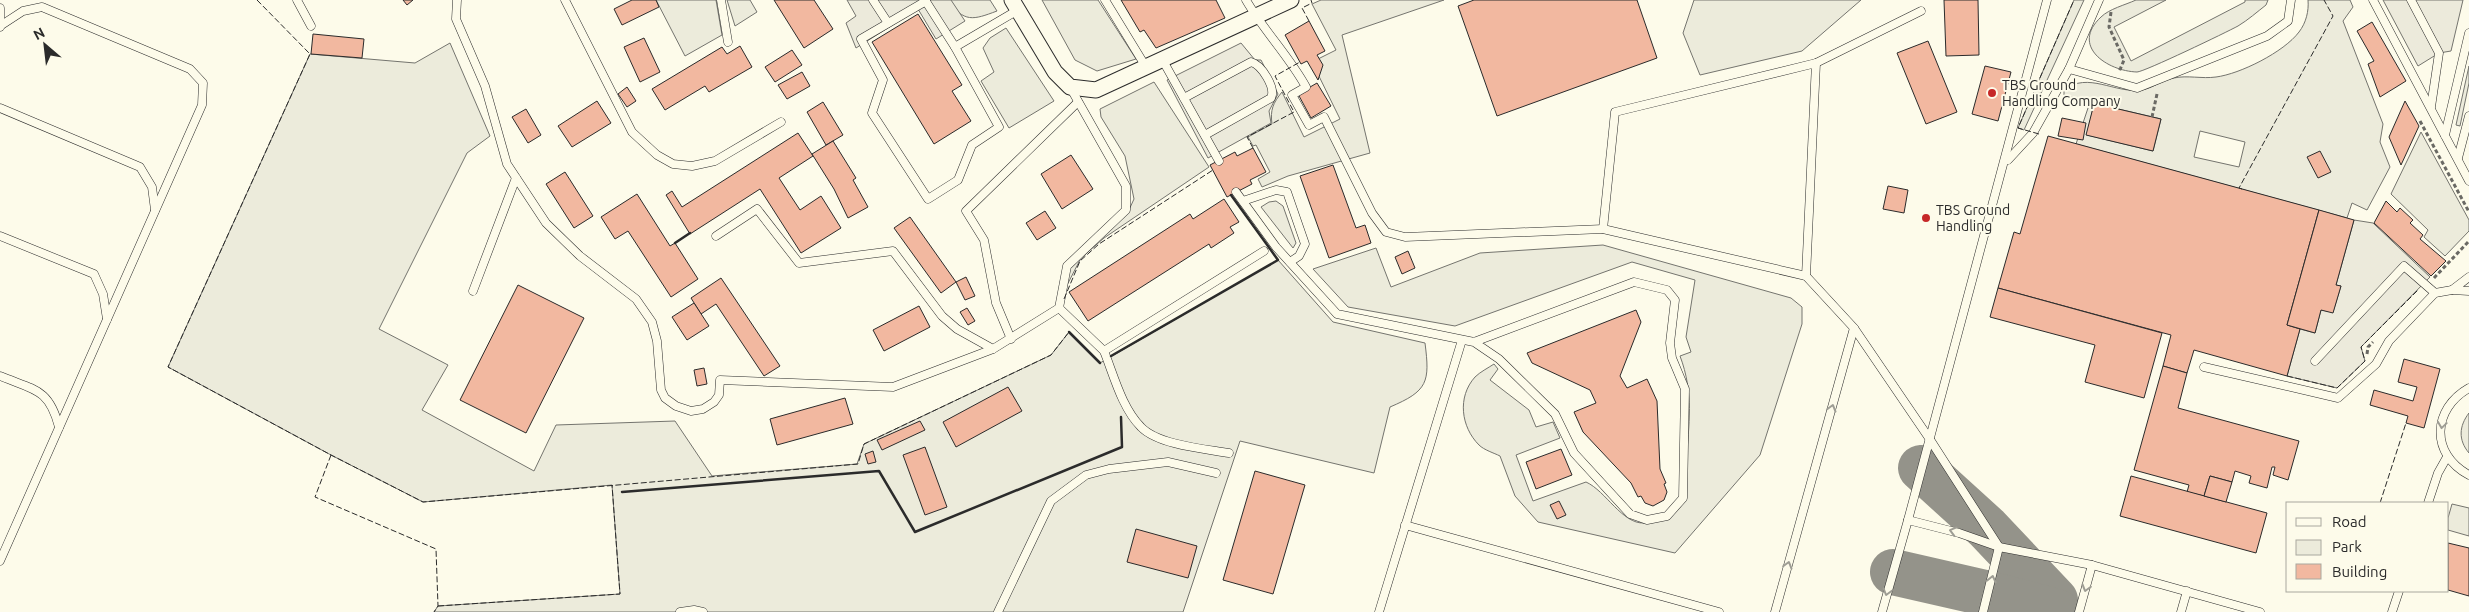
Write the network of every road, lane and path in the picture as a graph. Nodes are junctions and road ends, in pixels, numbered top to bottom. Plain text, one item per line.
1 (297, 0) edge
2 (457, 0) edge
3 (565, 0) edge
4 (721, 0) edge
5 (873, 0) edge
6 (926, 0) edge
7 (1105, 0) edge
8 (1246, 0) edge
9 (1291, 0) edge
10 (2048, 0) edge
11 (2099, 0) edge
12 (2291, 0) edge
13 (2373, 0) edge
14 (2410, 0) edge
15 (1015, 5) edge
16 (0, 8) edge
17 (1921, 11) dead end
18 (2111, 12) dead end
19 (1256, 17) junction
20 (888, 23) junction
21 (0, 26) edge
22 (311, 26) dead end
23 (2469, 33) edge
24 (728, 42) dead end
25 (2468, 43) edge
26 (955, 47) junction
27 (1162, 59) junction
28 (1816, 63) junction
29 (1146, 67) junction
30 (2069, 69) junction
31 (2160, 79) junction
32 (2114, 81) junction
33 (1070, 87) junction
34 (1184, 98) junction
35 (1078, 102) junction
36 (2431, 107) junction
37 (0, 108) edge
38 (2469, 116) edge
39 (2152, 117) dead end
40 (2420, 121) dead end
41 (781, 122) dead end
42 (2446, 134) junction
43 (1205, 135) junction
44 (1219, 161) dead end
45 (2460, 161) junction
46 (2006, 162) junction
47 (2469, 168) edge
48 (516, 178) junction
49 (2469, 181) edge
50 (1236, 192) dead end
51 (1243, 201) junction
52 (155, 210) junction
53 (2469, 212) edge
54 (1604, 229) junction
55 (0, 236) edge
56 (716, 236) dead end
57 (1264, 251) dead end
58 (1290, 262) junction
59 (1806, 276) junction
60 (2469, 277) edge
61 (473, 290) dead end
62 (2452, 290) junction
63 (2469, 291) edge
64 (2436, 293) junction
65 (1059, 308) junction
66 (107, 319) junction
67 (1854, 328) junction
68 (1011, 339) junction
69 (1462, 340) junction
70 (1474, 342) junction
71 (993, 349) junction
72 (1104, 351) junction
73 (2315, 361) dead end
74 (2204, 367) dead end
75 (0, 376) edge
76 (2469, 388) edge
77 (59, 427) junction
78 (1930, 438) junction
79 (1229, 453) dead end
80 (2447, 457) junction
81 (1216, 473) dead end
82 (2469, 475) edge
83 (2428, 502) edge
84 (1908, 520) junction
85 (1405, 525) junction
86 (1999, 547) junction
87 (0, 560) edge
88 (2092, 565) junction
89 (2187, 591) junction
90 (2399, 592) edge
91 (680, 612) edge
92 (703, 612) edge
93 (998, 612) edge
94 (1379, 612) edge
95 (1719, 612) edge
96 (1775, 612) edge
97 (1882, 612) edge
98 (1983, 612) edge
99 (2079, 612) edge
100 (2181, 612) edge
101 (2260, 612) edge
102 (2392, 612) edge

1 - 22 lane
2 - 48 lane
3 - 41 lane
4 - 24 lane
5 - 20 lane
6 - 20 lane
6 - 26 lane
7 - 29 lane
8 - 19 lane
9 - 19 street
10 - 46 lane
11 - 30 lane
12 - 31 lane
13 - 36 lane
14 - 36 lane
15 - 26 lane
15 - 33 street
16 - 21 lane
17 - 28 lane
18 - 32 path
19 - 27 street
19 - 54 lane
20 - 26 lane
21 - 52 lane
23 - 25 lane
25 - 42 lane
27 - 29 street
27 - 34 lane
28 - 54 lane
28 - 59 lane
29 - 33 street
30 - 32 lane
30 - 46 lane
31 - 32 lane
31 - 39 path
33 - 35 lane
34 - 43 lane
34 - 43 lane
35 - 65 lane
35 - 68 lane
36 - 42 lane
37 - 52 lane
38 - 45 lane
40 - 53 path
42 - 45 lane
43 - 44 lane
45 - 47 lane
45 - 49 lane
46 - 78 lane
48 - 61 lane
48 - 71 lane
50 - 51 lane
51 - 58 lane
51 - 58 lane
52 - 66 lane
54 - 59 lane
55 - 66 lane
56 - 71 lane
57 - 72 lane
58 - 69 lane
59 - 67 lane
60 - 62 lane
62 - 63 lane
62 - 64 lane
64 - 73 lane
64 - 74 lane
65 - 68 lane
65 - 72 lane
66 - 77 lane
67 - 78 lane
96 -> 67 lane
68 - 71 lane
69 - 70 lane
69 - 85 lane
70 - 70 lane
72 - 79 lane
75 - 77 lane
76 -> 80 lane
77 - 87 lane
78 - 84 lane
78 - 86 lane
80 - 82 lane
80 - 83 lane
81 - 93 lane
86 -> 84 lane
84 -> 97 lane
85 - 94 lane
85 - 95 lane
86 - 88 lane
98 -> 86 lane
88 - 89 lane
88 -> 99 lane
89 - 100 lane
89 - 101 lane
90 - 102 lane
91 - 92 lane

